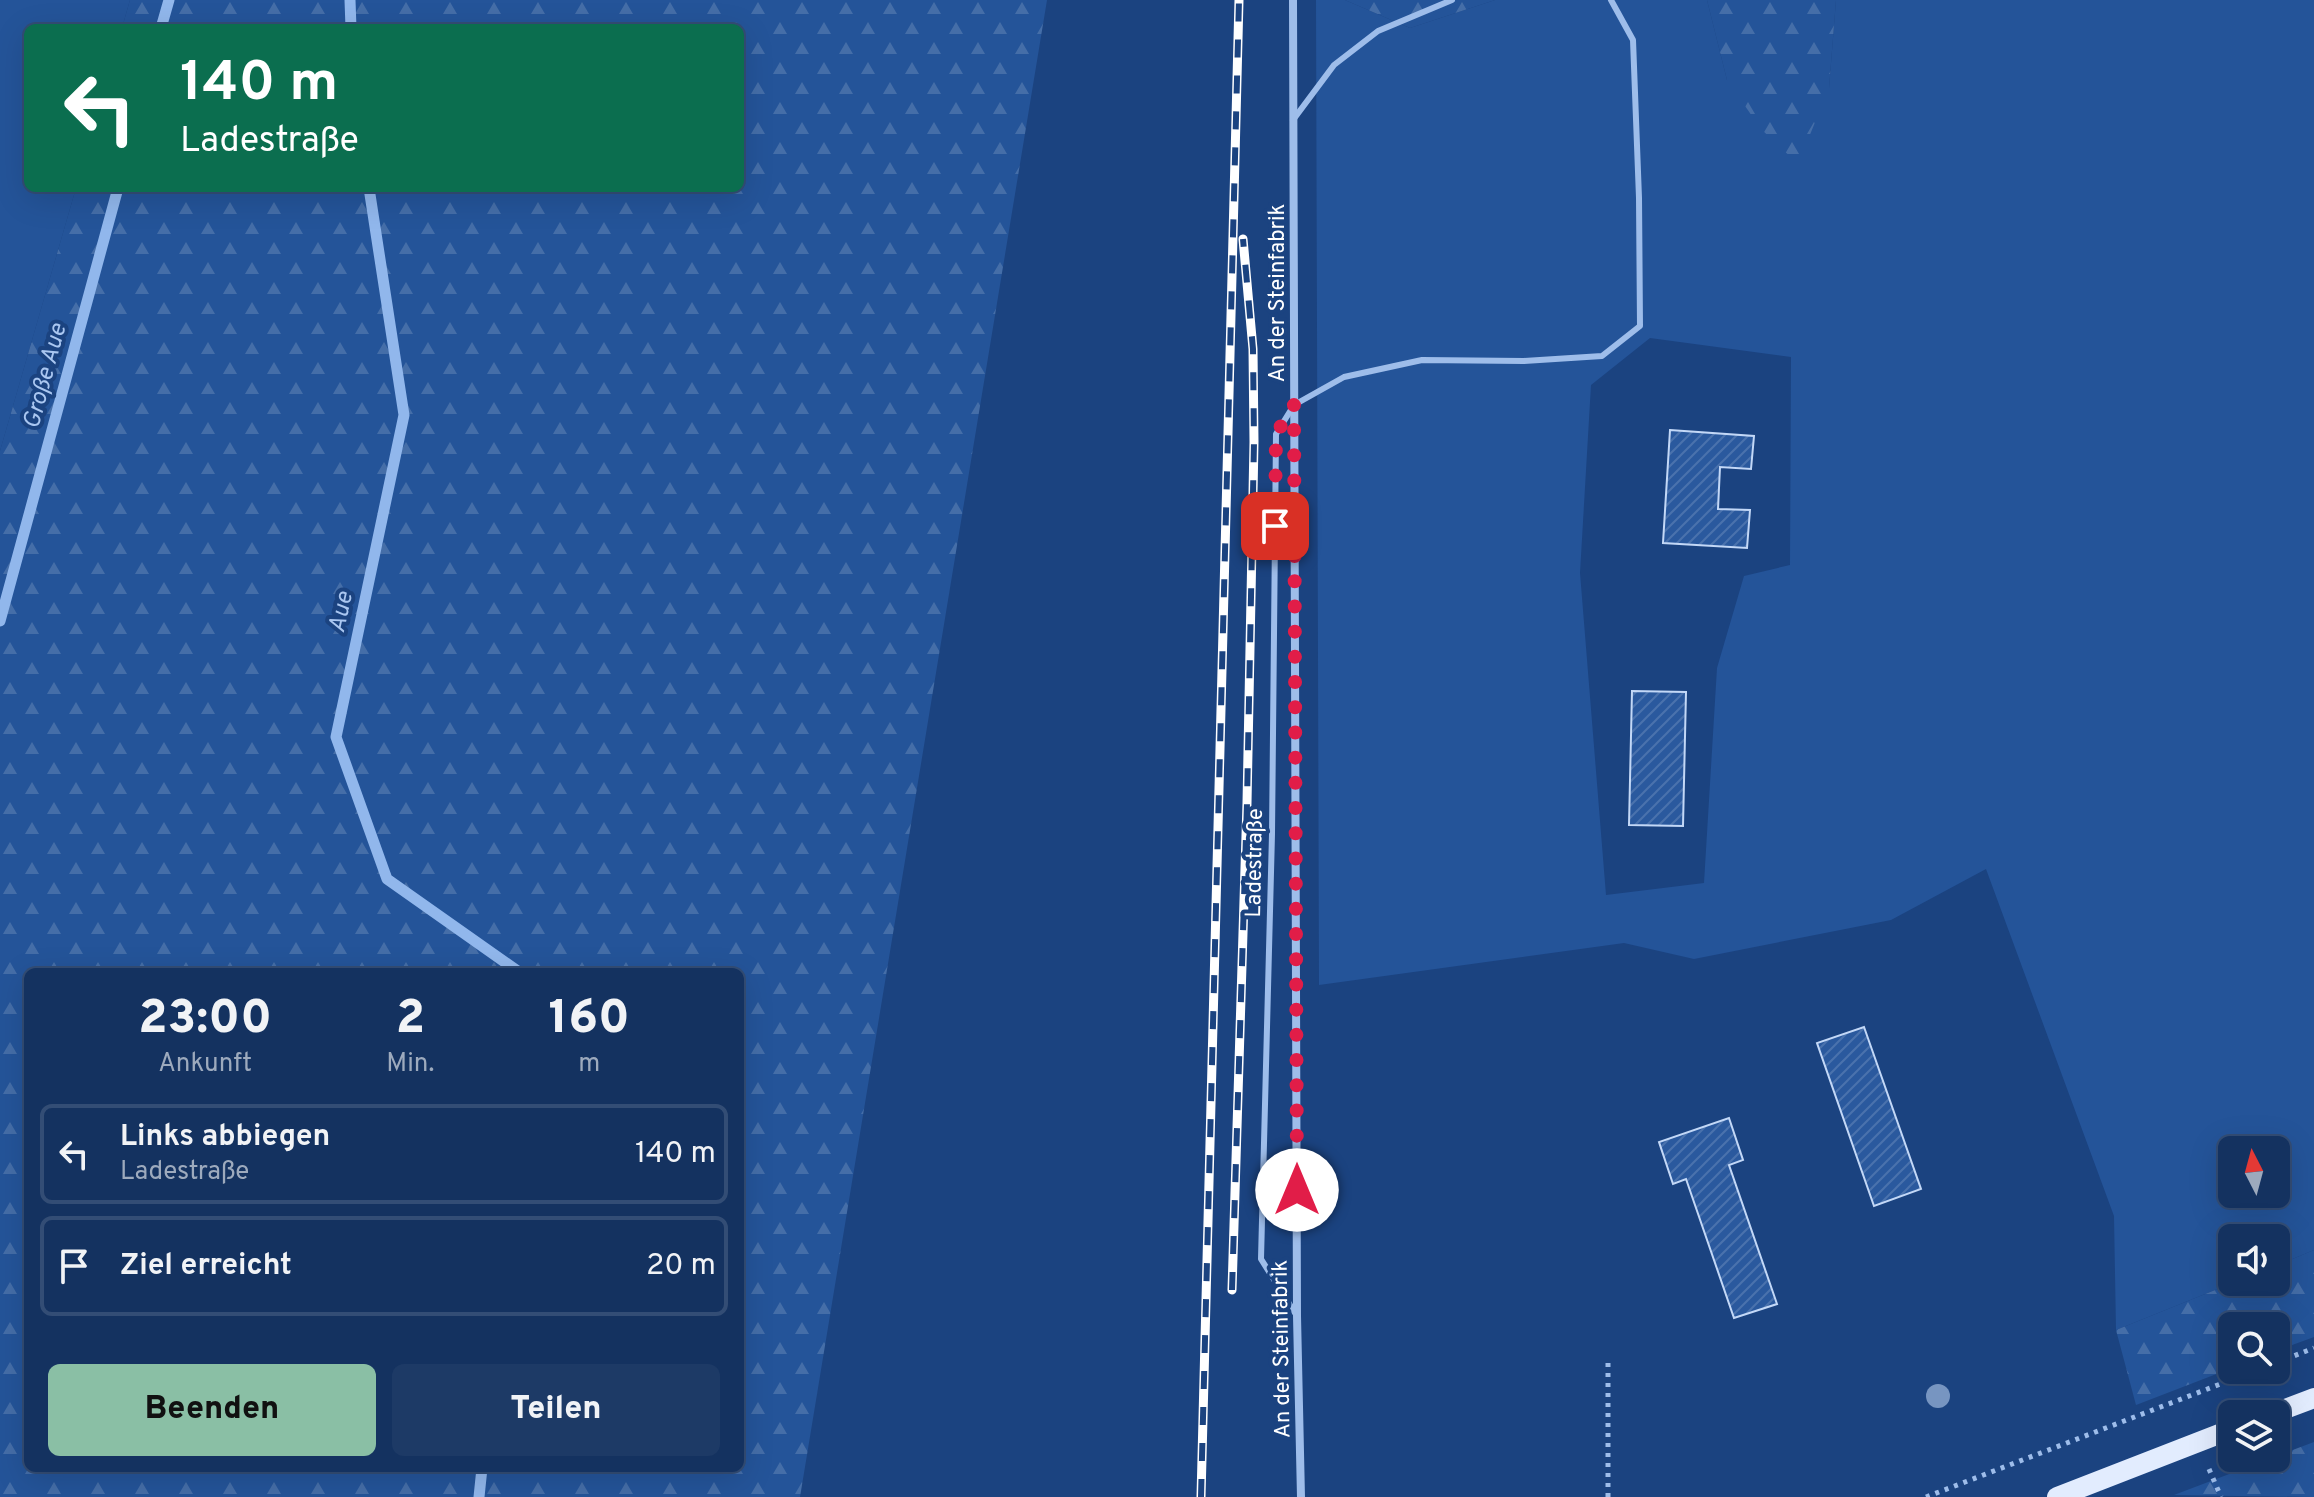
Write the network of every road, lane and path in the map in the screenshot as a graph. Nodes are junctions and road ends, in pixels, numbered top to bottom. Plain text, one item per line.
1 (1293, 0) edge
2 (1452, 0) edge
3 (1611, 0) edge
4 (1293, 120) junction
5 (1294, 405) junction
6 (1297, 1316) junction
7 (2314, 1348) edge
8 (2290, 1357) edge
9 (1608, 1358) dead end
10 (2221, 1384) edge
11 (2314, 1398) edge
12 (2290, 1407) edge
13 (2218, 1434) edge
14 (1301, 1497) edge
15 (1608, 1497) edge
16 (1926, 1497) edge
17 (2057, 1497) edge

1 - 4 street, An der Steinfabrik
2 - 4 lane
3 - 5 lane
4 - 5 street, An der Steinfabrik
5 - 6 street, An der Steinfabrik
5 - 6 lane, Ladestraße
6 - 14 street, An der Steinfabrik
7 - 8 path
9 - 15 path
10 - 16 path
11 - 12 main road
13 - 17 main road

